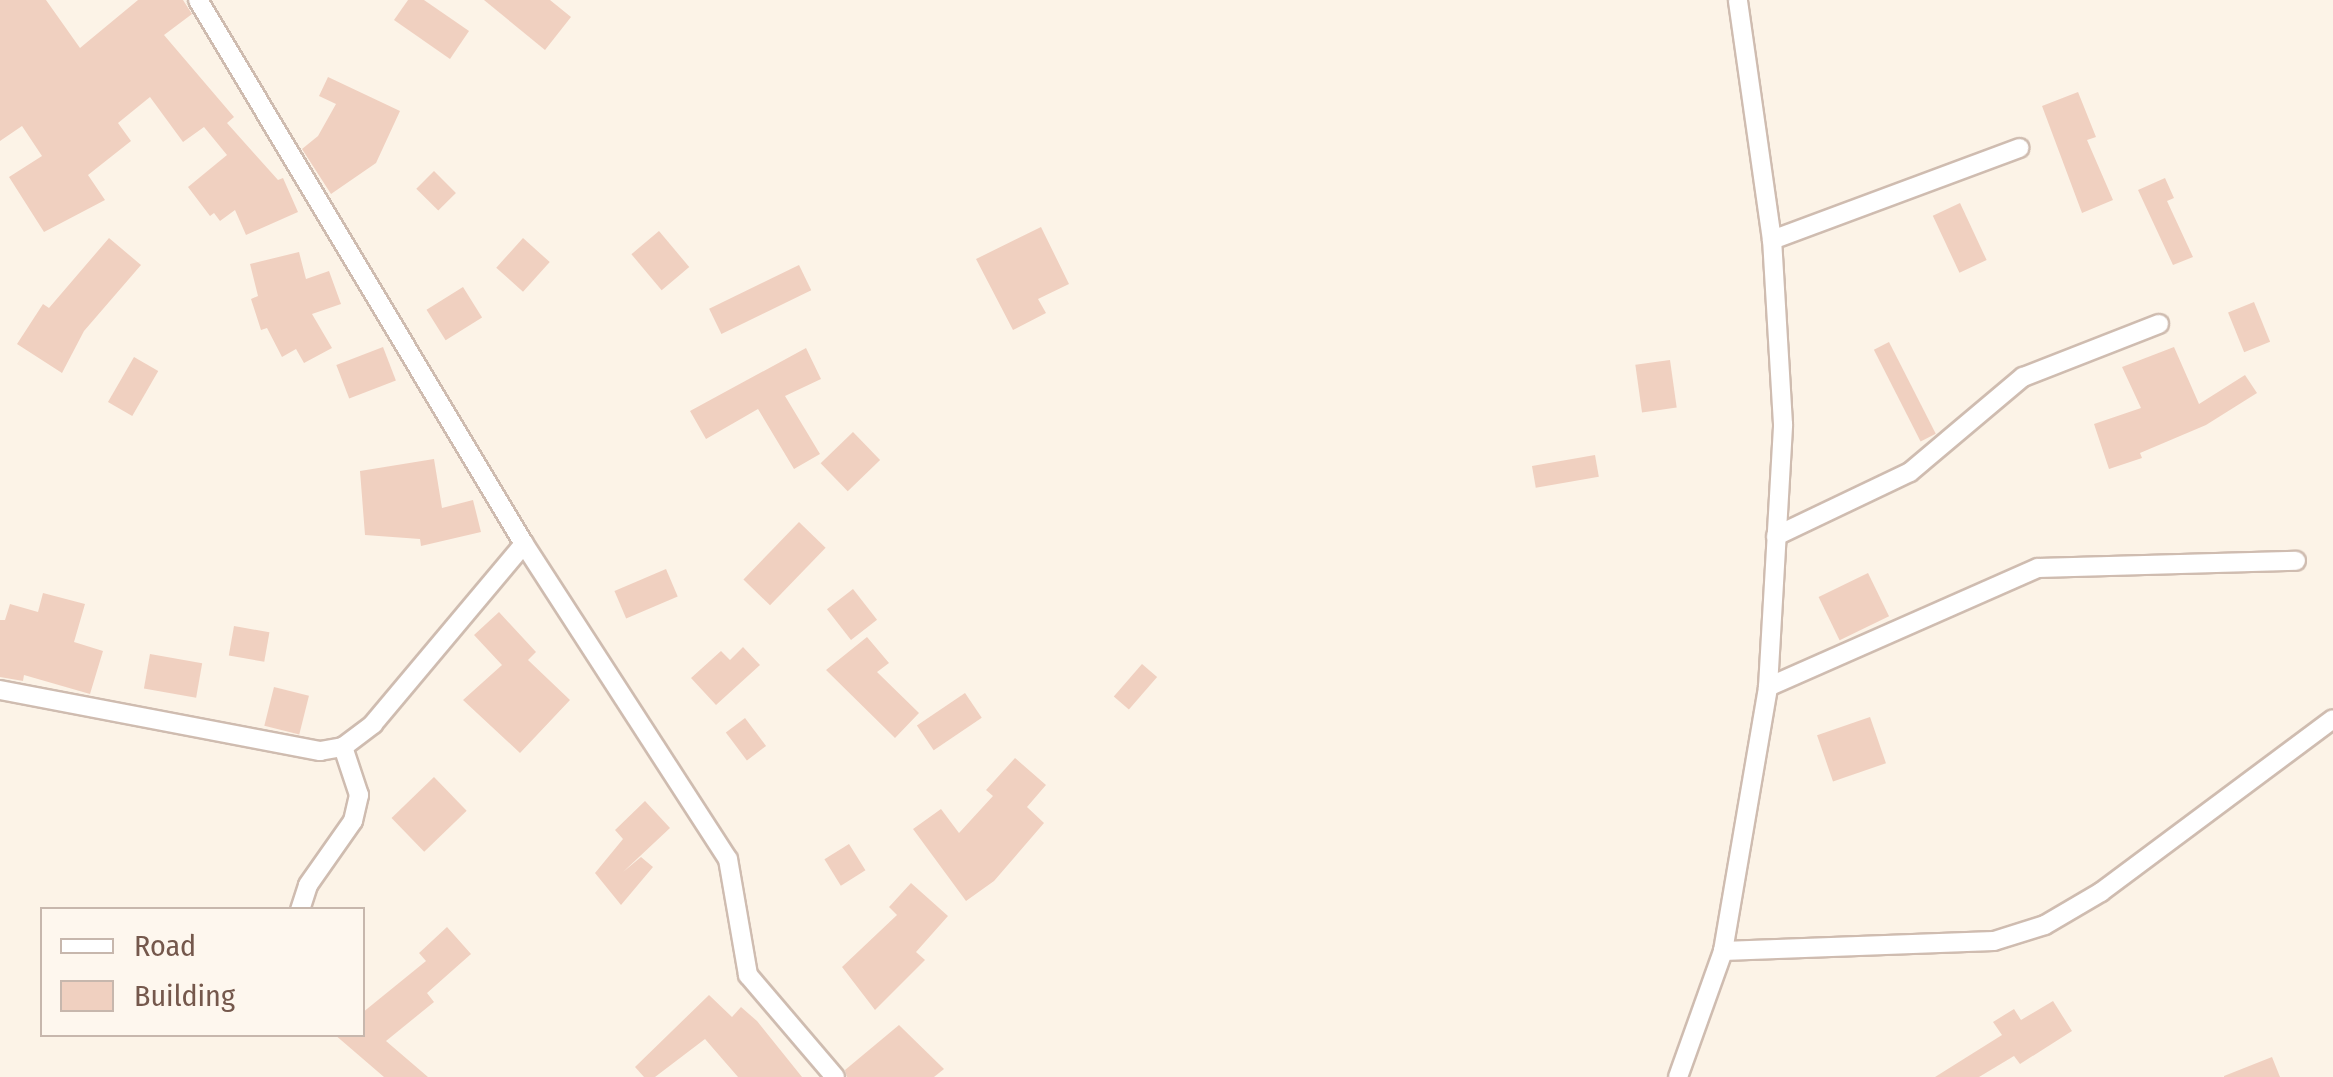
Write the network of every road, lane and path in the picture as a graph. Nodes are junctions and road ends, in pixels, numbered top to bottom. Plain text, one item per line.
1 (198, 0) edge
2 (1738, 0) edge
3 (2019, 148) dead end
4 (1772, 240) junction
5 (2159, 324) dead end
6 (1776, 536) junction
7 (524, 544) junction
8 (2296, 561) dead end
9 (1768, 687) junction
10 (0, 690) edge
11 (2333, 719) edge
12 (344, 747) junction
13 (301, 907) edge
14 (1723, 952) junction
15 (835, 1077) edge
16 (1678, 1077) edge

1 - 7 street
2 - 4 street
3 - 4 street
4 - 6 street
5 - 6 street
6 - 9 street
7 - 12 street
7 - 15 street
8 - 9 street
9 - 14 street
10 - 12 street
11 - 14 street
12 - 13 street
14 - 16 street

